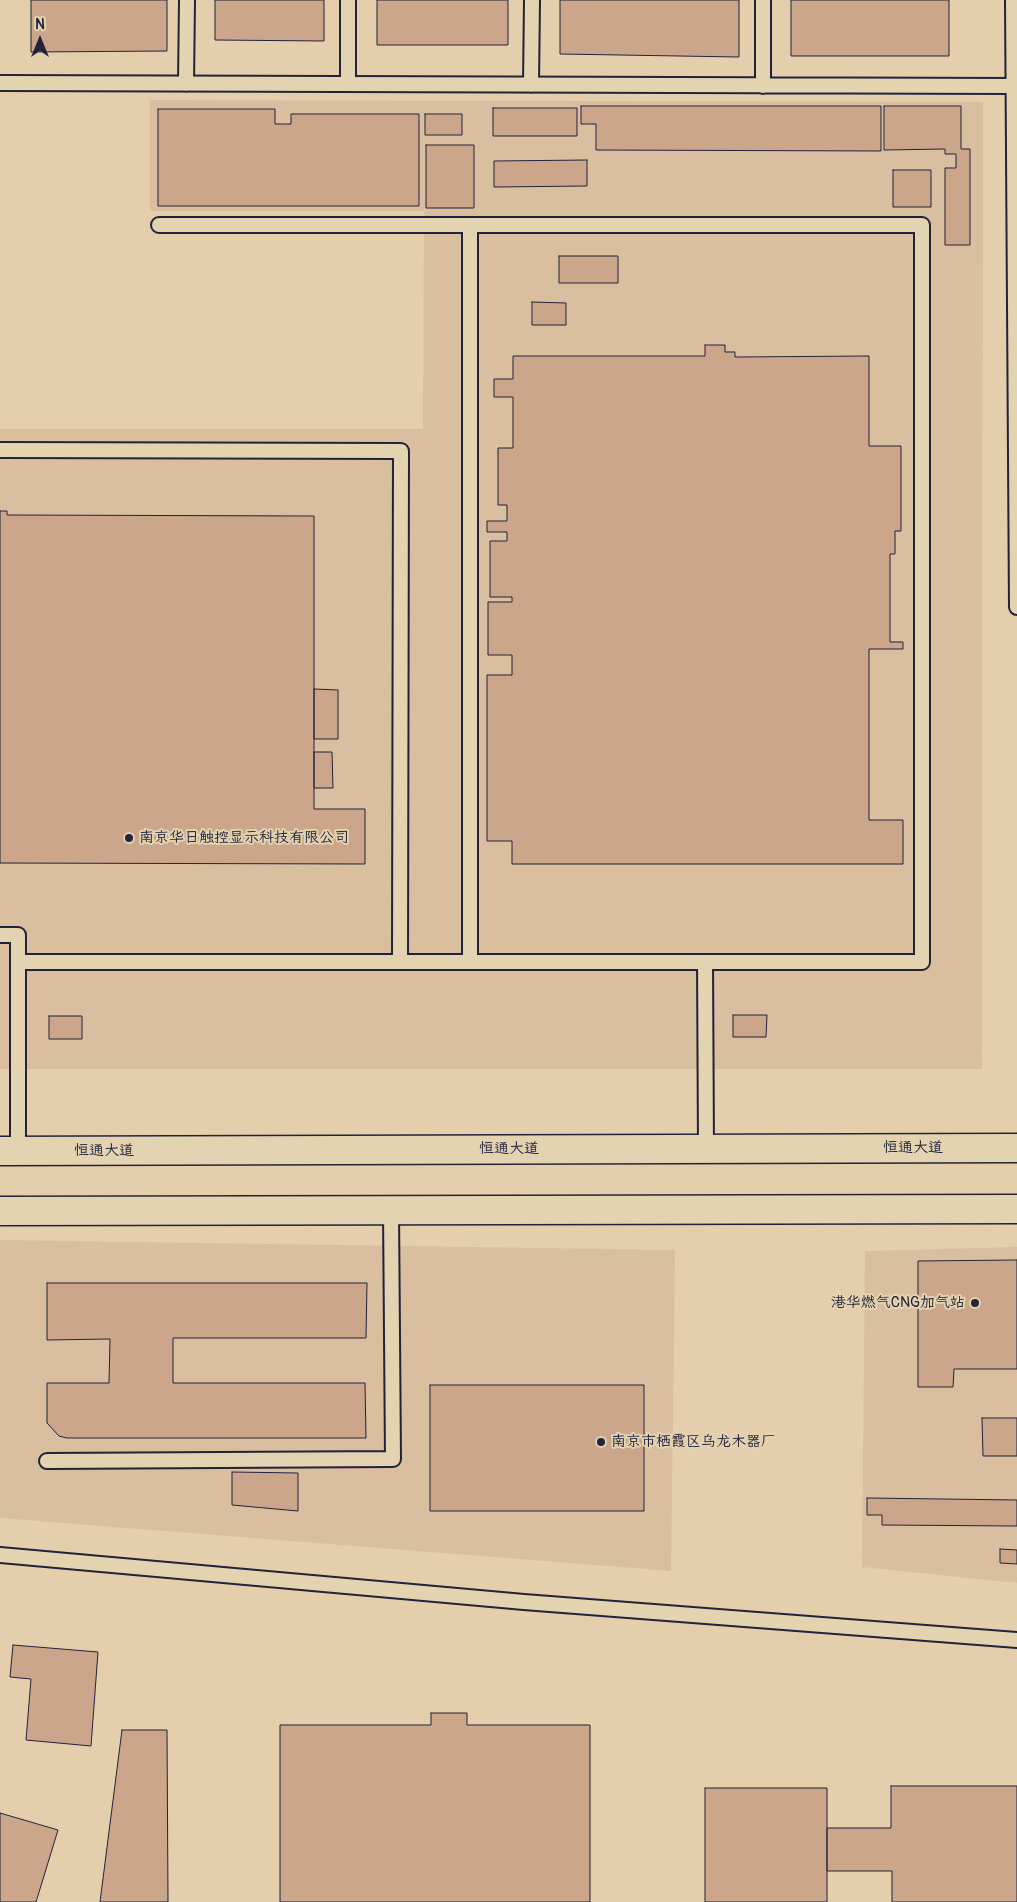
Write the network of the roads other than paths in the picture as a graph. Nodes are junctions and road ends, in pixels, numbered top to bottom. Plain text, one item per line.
1 (187, 0) edge
2 (348, 0) edge
3 (532, 0) edge
4 (763, 0) edge
5 (1012, 0) edge
6 (0, 83) edge
7 (186, 84) junction
8 (348, 84) junction
9 (531, 85) junction
10 (763, 86) junction
11 (1014, 86) junction
12 (159, 225) dead end
13 (470, 225) junction
14 (1016, 285) edge
15 (0, 450) edge
16 (1017, 608) edge
17 (0, 936) edge
18 (18, 962) junction
19 (400, 962) junction
20 (470, 962) junction
21 (705, 962) junction
22 (1017, 1148) edge
23 (706, 1149) junction
24 (9, 1151) edge
25 (1017, 1209) edge
26 (392, 1210) junction
27 (0, 1211) edge
28 (47, 1461) dead end
29 (0, 1555) edge
30 (1017, 1640) edge

1 - 7 lane
2 - 8 lane
3 - 9 lane
4 - 10 lane
5 - 11 lane
6 - 7 lane
7 - 8 lane
8 - 9 lane
9 - 10 lane
10 - 11 lane
11 - 14 lane
12 - 13 lane
13 - 20 lane
13 - 21 lane
14 - 16 lane
15 - 19 lane
17 - 18 lane
18 - 19 lane
18 - 24 lane
19 - 20 lane
20 - 21 lane
21 - 23 lane
22 - 23 main road, 恒通大道
23 - 24 main road, 恒通大道
25 - 26 main road
26 - 27 main road
26 - 28 lane
29 - 30 lane

